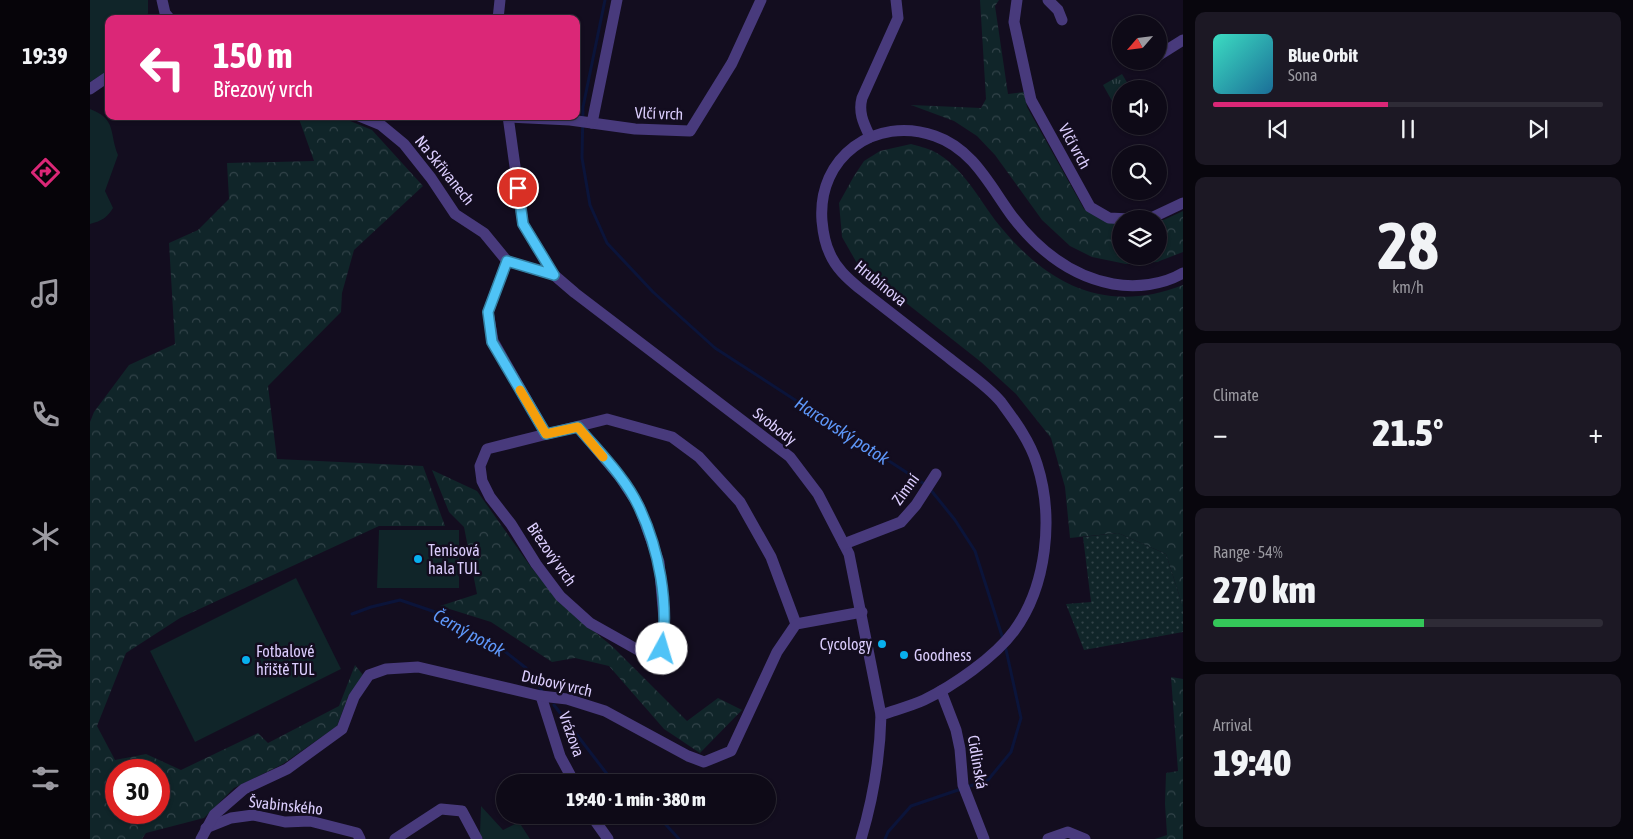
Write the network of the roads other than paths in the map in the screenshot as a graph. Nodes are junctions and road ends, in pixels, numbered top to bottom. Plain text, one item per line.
1 (162, 0) edge
2 (500, 0) edge
3 (617, 0) edge
4 (761, 0) edge
5 (896, 0) edge
6 (1017, 0) edge
7 (1048, 0) edge
8 (166, 15) edge
9 (498, 15) edge
10 (1062, 20) dead end
11 (1183, 40) edge
12 (1168, 49) edge
13 (105, 79) edge
14 (90, 89) edge
15 (368, 120) edge
16 (508, 120) edge
17 (570, 120) edge
18 (589, 123) junction
19 (870, 137) junction
20 (1183, 203) edge
21 (1167, 211) edge
22 (1112, 218) edge
23 (507, 261) junction
24 (1183, 273) edge
25 (554, 275) junction
26 (578, 427) junction
27 (546, 434) junction
28 (934, 476) dead end
29 (844, 544) junction
30 (862, 612) junction
31 (796, 624) junction
32 (941, 691) junction
33 (542, 696) junction
34 (881, 715) junction
35 (570, 774) edge
36 (597, 824) edge
37 (206, 828) junction
38 (201, 839) edge
39 (360, 839) edge
40 (395, 839) edge
41 (477, 839) edge
42 (608, 839) edge
43 (861, 839) edge
44 (984, 839) edge
45 (1048, 839) edge
46 (1085, 839) edge

1 - 8 street
2 - 9 street
3 - 18 street
4 - 18 street, Vlčí vrch
5 - 19 street
6 - 22 street, Vlčí vrch
7 - 10 street
11 - 12 street
13 - 14 street
15 - 23 street, Na Skřivanech
16 - 25 street, Svobody
17 - 18 street, Vlčí vrch
19 - 24 street, Hrubínova
19 - 32 street, Hrubínova
20 - 21 street
23 - 25 street
23 - 27 street
25 - 29 street, Svobody
26 - 27 street, Březový vrch
26 - 27 street, Březový vrch
26 - 31 street, Březový vrch
28 - 29 street, Zimní
29 - 30 street, Svobody
30 - 31 street
30 - 34 street, Svobody
31 - 33 street, Dubový vrch
32 - 34 street, Hrubínova
32 - 44 street, Cidlinská
33 - 35 street, Vrázova
33 - 37 street, Dubový vrch
34 - 43 street, Svobody
36 - 42 street
37 - 38 street, Dubový vrch
37 - 39 street, Švabinského
40 - 41 street
45 - 46 street

